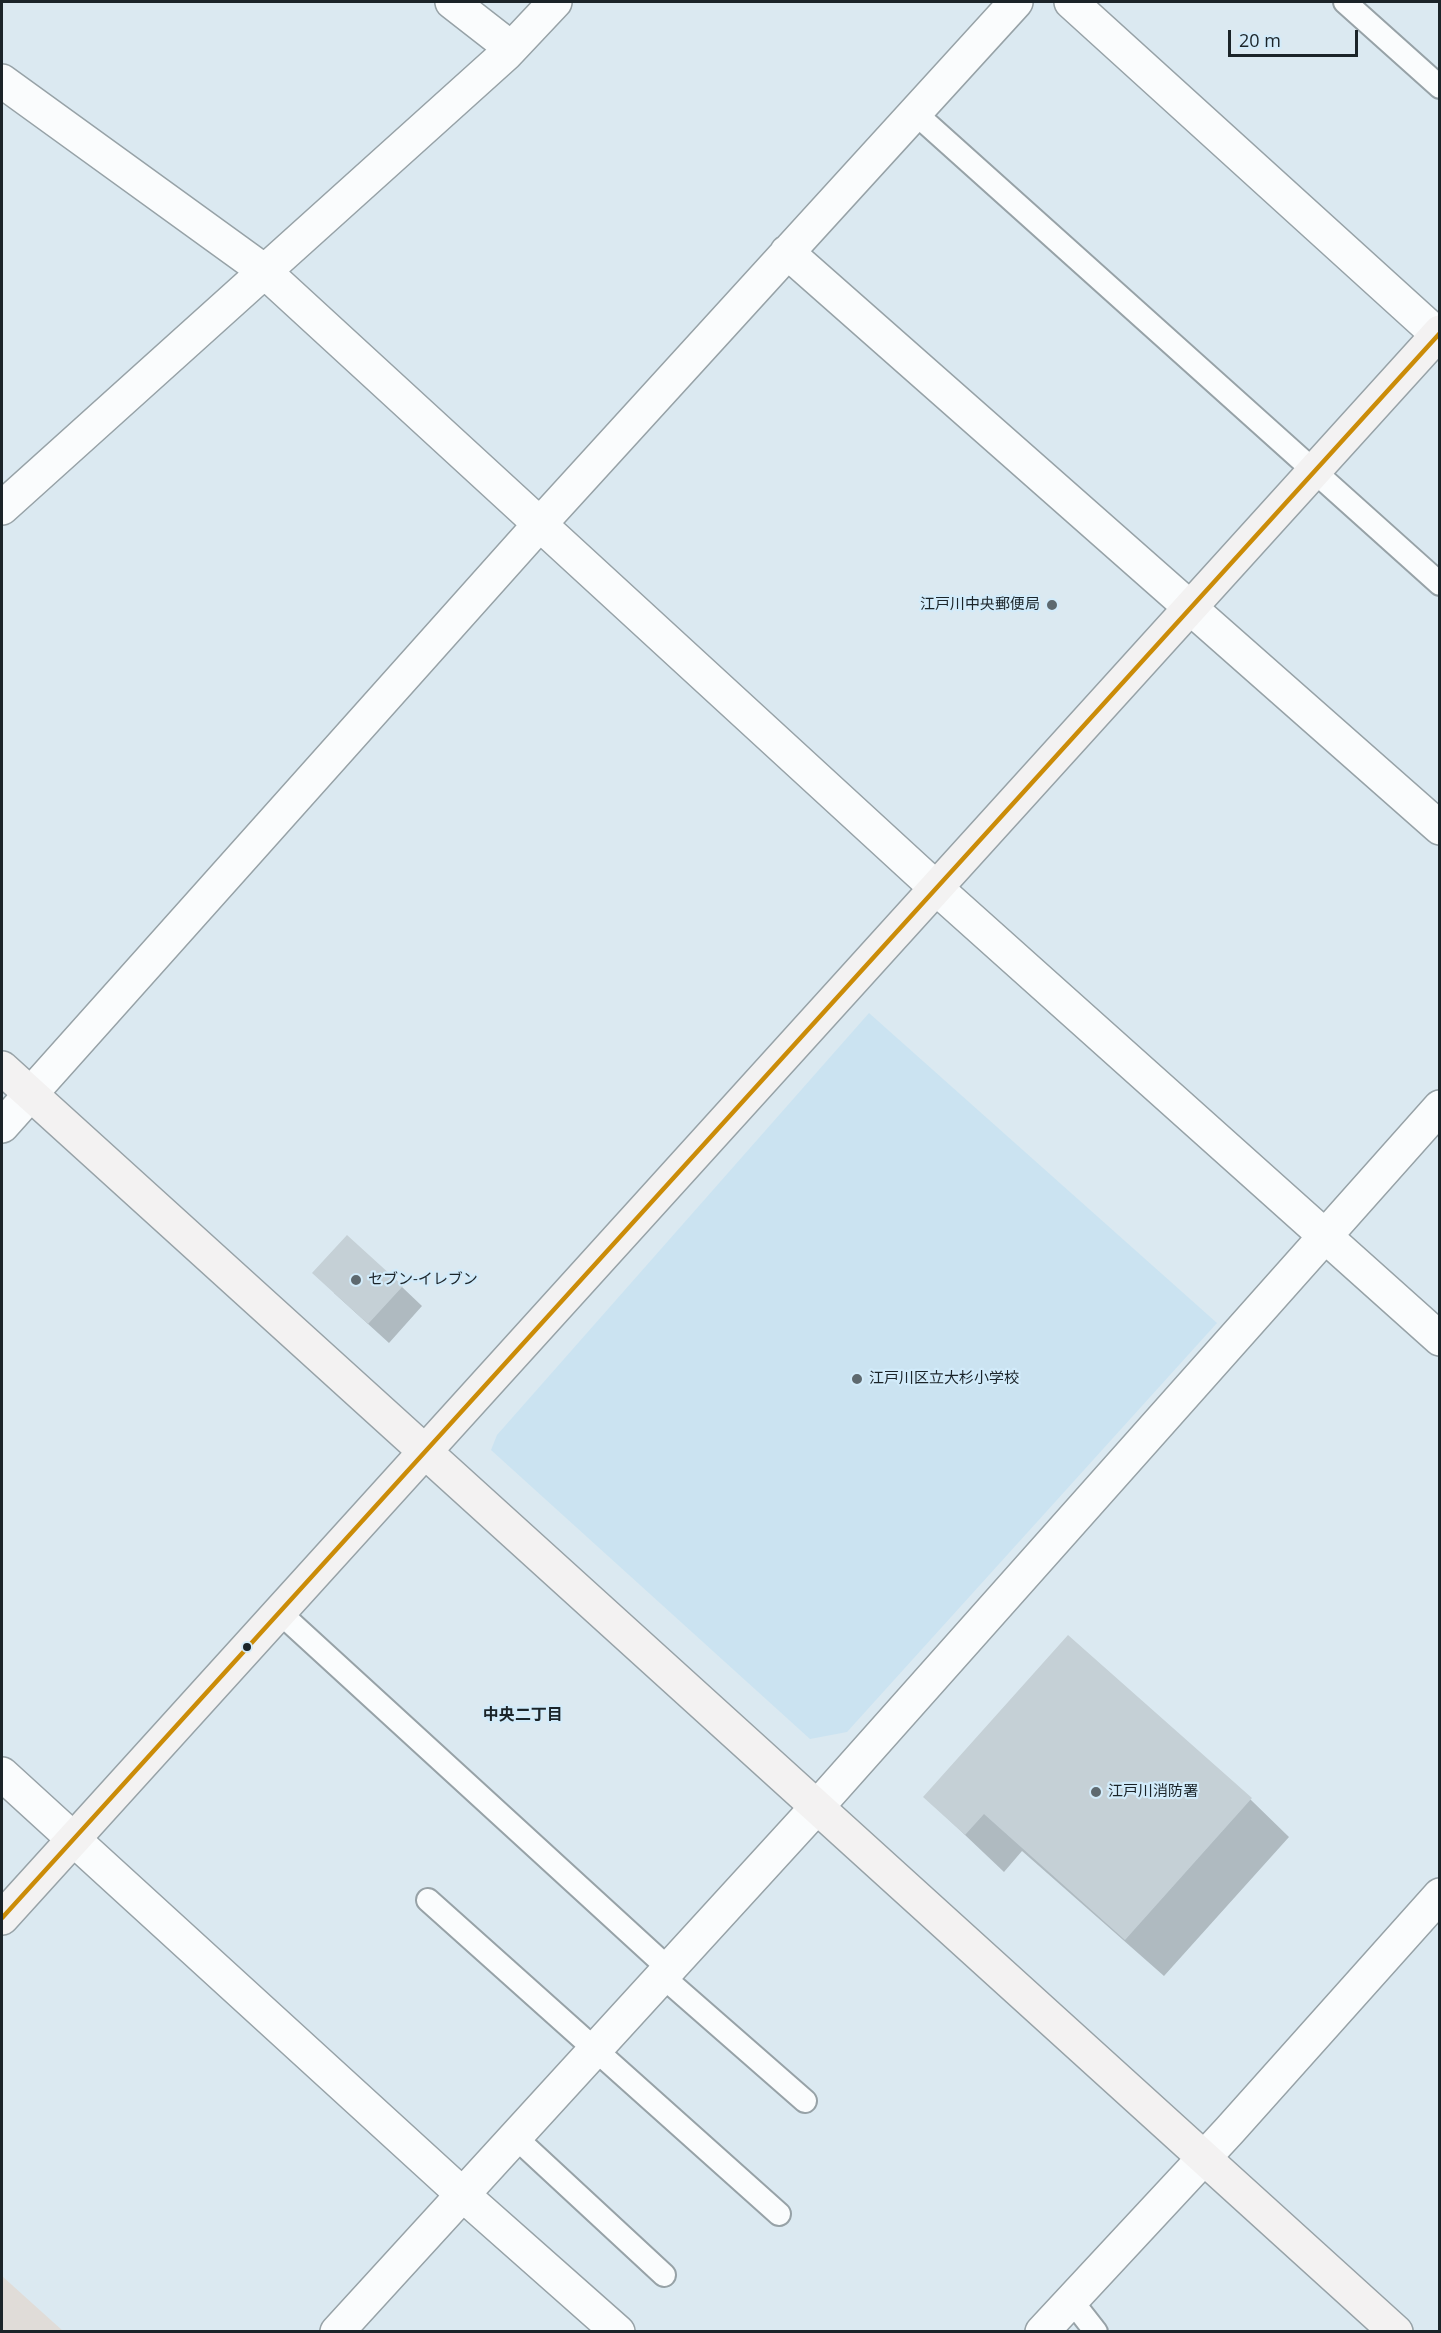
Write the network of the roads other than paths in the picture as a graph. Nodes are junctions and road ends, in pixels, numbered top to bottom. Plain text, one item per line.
1 (452, 2) edge
2 (555, 2) edge
3 (1016, 2) edge
4 (1071, 2) edge
5 (1345, 2) edge
6 (511, 48) junction
7 (2, 81) edge
8 (1440, 87) edge
9 (915, 113) junction
10 (788, 252) junction
11 (263, 270) junction
12 (1439, 335) edge
13 (1313, 471) junction
14 (2, 508) edge
15 (539, 525) junction
16 (1440, 584) edge
17 (1190, 607) junction
18 (1440, 828) edge
19 (936, 888) junction
20 (2, 1068) edge
21 (30, 1095) junction
22 (1440, 1107) edge
23 (2, 1126) edge
24 (1324, 1235) junction
25 (1440, 1339) edge
26 (424, 1453) junction
27 (279, 1611) junction
28 (2, 1774) edge
29 (817, 1807) junction
30 (73, 1839) junction
31 (428, 1900) dead end
32 (1435, 1908) edge
33 (2, 1918) edge
34 (664, 1971) junction
35 (594, 2049) junction
36 (805, 2101) dead end
37 (514, 2136) junction
38 (1204, 2158) junction
39 (462, 2194) junction
40 (779, 2214) dead end
41 (664, 2275) dead end
42 (1071, 2300) junction
43 (337, 2331) edge
44 (618, 2331) edge
45 (1042, 2331) edge
46 (1096, 2331) edge
47 (1396, 2331) edge

1 - 6 street
2 - 6 street
3 - 9 street
4 - 12 street
5 - 8 lane
6 - 11 street
7 - 11 street
9 - 10 street
9 - 13 lane
10 - 15 street
10 - 17 street
11 - 14 street
11 - 15 street
12 - 13 street
13 - 16 lane
13 - 17 street
15 - 19 street
15 - 21 street
17 - 18 street
17 - 19 street
19 - 24 street
19 - 26 street
20 - 21 street
21 - 23 street
21 - 26 street
22 - 24 street
24 - 25 street
24 - 29 street
26 - 27 street
26 - 29 street
27 - 30 street
27 - 34 lane
28 - 30 street
29 - 34 street
29 - 38 street
30 - 33 street
30 - 39 street
31 - 35 lane
32 - 38 street
34 - 35 street
34 - 36 lane
35 - 37 street
35 - 40 lane
37 - 39 street
37 - 41 lane
38 - 42 street
38 - 47 street
39 - 43 street
39 - 44 street
42 - 45 street
42 - 46 lane

